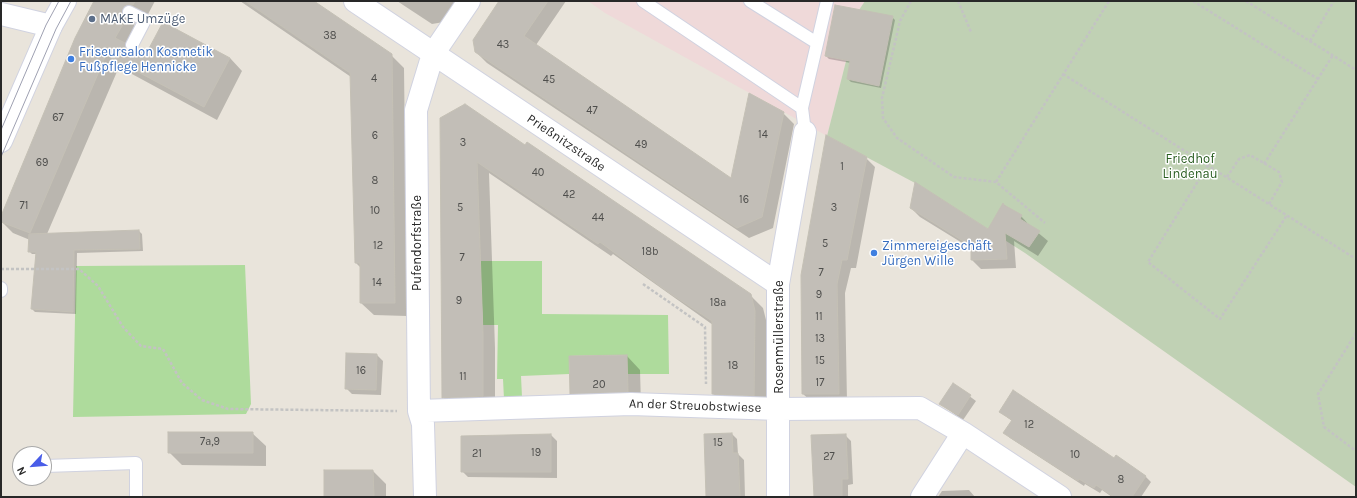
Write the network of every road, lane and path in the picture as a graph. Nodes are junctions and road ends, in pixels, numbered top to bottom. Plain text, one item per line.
1 (65, 1) edge
2 (355, 1) edge
3 (469, 1) edge
4 (643, 1) edge
5 (750, 1) edge
6 (827, 1) edge
7 (911, 1) edge
8 (958, 1) edge
9 (1109, 1) edge
10 (1193, 1) edge
11 (1246, 1) edge
12 (1334, 1) edge
13 (129, 12) dead end
14 (1, 14) edge
15 (51, 26) junction
16 (971, 32) dead end
17 (1310, 41) junction
18 (817, 42) junction
19 (132, 45) dead end
20 (433, 54) junction
21 (1333, 55) junction
22 (1356, 70) edge
23 (1063, 74) junction
24 (1318, 79) junction
25 (802, 108) junction
26 (805, 132) joint
27 (1, 141) edge
28 (1264, 164) junction
29 (1208, 165) junction
30 (1227, 177) junction
31 (996, 182) junction
32 (1269, 204) junction
33 (1287, 215) junction
34 (1045, 223) dead end
35 (1356, 259) edge
36 (1, 269) edge
37 (643, 284) dead end
38 (778, 284) junction
39 (1, 288) edge
40 (1, 292) edge
41 (1356, 333) edge
42 (707, 407) junction
43 (779, 409) junction
44 (419, 411) junction
45 (963, 433) junction
46 (1356, 451) edge
47 (52, 466) edge
48 (136, 497) edge
49 (424, 497) edge
50 (778, 497) edge
51 (922, 497) edge
52 (1060, 497) edge

1 - 15 street
2 - 20 street, Prießnitzstraße
3 - 20 street, Pufendorfstraße
4 - 25 lane
5 - 18 lane
6 - 18 lane
7 - 31 path
8 - 16 path
9 - 23 path
10 - 24 path
11 - 17 path
12 - 17 path
13 - 19 lane
14 - 15 street
15 - 27 street
17 - 21 path
18 - 25 lane
20 - 38 street, Prießnitzstraße
20 - 44 street, Pufendorfstraße
21 - 22 path
21 - 24 path
23 - 29 path
23 - 31 path
24 - 28 path
25 - 26 lane
26 - 38 street, Rosenmüllerstraße
28 - 30 path
28 - 32 path
29 - 30 path
29 - 33 path
30 - 32 path
31 - 34 path
32 - 33 path
33 - 35 path
36 - 44 path
37 - 42 path
38 - 43 street, Rosenmüllerstraße
39 - 40 lane
41 - 46 path
42 - 43 street, An der Streuobstwiese
42 - 44 street, An der Streuobstwiese
43 - 45 street, An der Streuobstwiese
43 - 50 street, Rosenmüllerstraße
44 - 49 street, Pufendorfstraße
45 - 51 street
45 - 52 street, An der Streuobstwiese
47 - 48 lane

